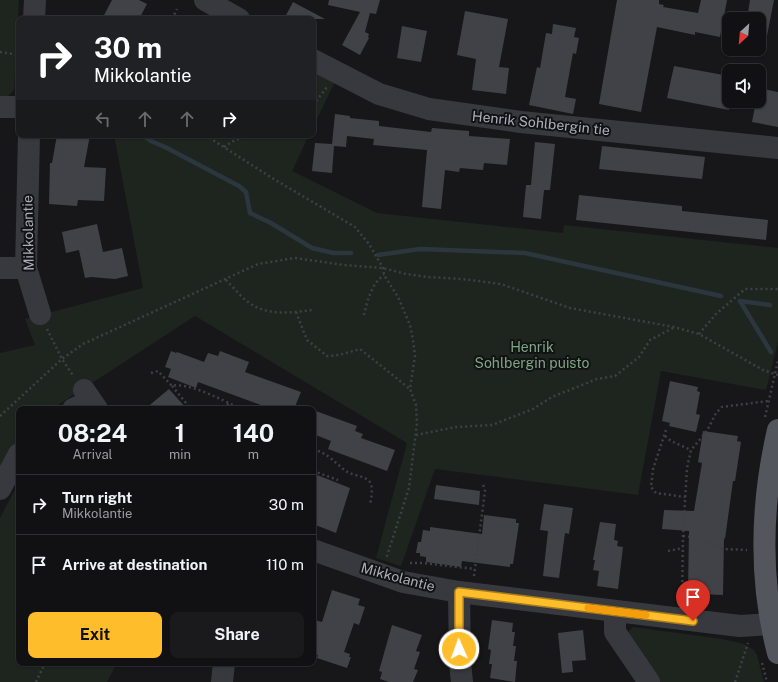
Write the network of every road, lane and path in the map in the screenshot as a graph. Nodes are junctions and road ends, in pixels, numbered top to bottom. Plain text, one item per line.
1 (35, 0) edge
2 (205, 0) edge
3 (177, 9) dead end
4 (34, 16) edge
5 (174, 16) edge
6 (234, 16) edge
7 (0, 52) edge
8 (16, 55) edge
9 (316, 62) edge
10 (337, 74) junction
11 (316, 101) edge
12 (0, 107) edge
13 (16, 107) edge
14 (29, 138) edge
15 (210, 138) edge
16 (243, 138) edge
17 (224, 147) junction
18 (778, 148) edge
19 (0, 268) edge
20 (26, 268) junction
21 (383, 268) junction
22 (384, 275) junction
23 (226, 280) junction
24 (778, 289) edge
25 (312, 310) dead end
26 (296, 312) junction
27 (40, 314) joint
28 (364, 315) dead end
29 (674, 327) junction
30 (699, 334) junction
31 (62, 360) junction
32 (151, 373) dead end
33 (778, 376) edge
34 (172, 386) junction
35 (410, 389) junction
36 (768, 401) dead end
37 (86, 402) edge
38 (229, 403) junction
39 (189, 406) edge
40 (226, 406) edge
41 (234, 406) edge
42 (0, 416) edge
43 (666, 430) dead end
44 (778, 430) edge
45 (416, 435) junction
46 (665, 436) junction
47 (316, 450) edge
48 (691, 450) junction
49 (16, 460) edge
50 (316, 472) edge
51 (338, 480) dead end
52 (482, 484) dead end
53 (0, 489) edge
54 (772, 494) edge
55 (685, 497) junction
56 (370, 505) dead end
57 (683, 536) junction
58 (683, 548) junction
59 (749, 550) dead end
60 (316, 551) edge
61 (668, 551) dead end
62 (384, 562) dead end
63 (408, 563) dead end
64 (475, 569) junction
65 (466, 585) junction
66 (682, 607) dead end
67 (615, 611) junction
68 (770, 624) junction
69 (749, 641) dead end
70 (778, 654) edge
71 (44, 666) edge
72 (224, 666) edge
73 (36, 682) edge
74 (222, 682) edge
75 (462, 682) edge
76 (648, 682) edge
77 (735, 682) edge

1 - 4 street
2 - 6 street
3 - 5 path
7 - 8 path
9 - 10 street, Henrik Sohlbergin tie
10 - 11 path
10 - 18 street, Henrik Sohlbergin tie
12 - 13 street
14 - 20 street, Mikkolantie
15 - 17 path
16 - 17 path
17 - 21 path
19 - 20 street
20 - 27 street, Mikkolantie
21 - 22 path
21 - 23 path
21 - 29 path
22 - 28 path
22 - 35 path
23 - 26 path
23 - 31 path
24 - 30 path
25 - 26 path
26 - 35 path
27 - 31 path
29 - 30 path
29 - 45 path
30 - 33 path
31 - 37 path
31 - 42 path
32 - 34 path
34 - 38 path
34 - 39 path
35 - 45 path
36 - 48 path
38 - 40 path
38 - 41 path
43 - 46 path
44 - 54 main road
45 - 62 path
46 - 48 path
46 - 55 path
47 - 56 path
48 - 55 path
49 - 53 street
50 - 51 path
52 - 64 path
54 - 68 main road
55 - 57 path
57 - 58 path
57 - 59 path
58 - 61 path
58 - 66 path
60 - 65 street, Mikkolantie
63 - 64 path
64 - 65 path
65 - 67 street, Mikkolantie
65 - 75 street
67 - 68 street, Mikkolantie
67 - 76 street
68 - 70 main road
69 - 77 path
71 - 73 path
72 - 74 street

